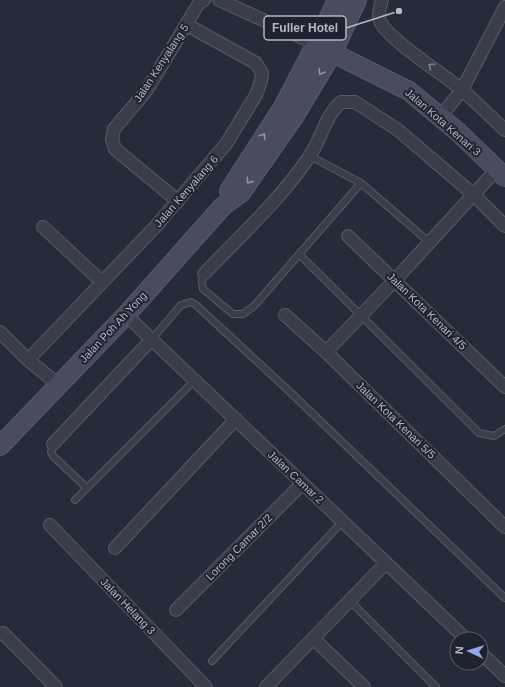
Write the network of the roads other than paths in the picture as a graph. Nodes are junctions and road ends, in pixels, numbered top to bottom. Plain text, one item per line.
1 (204, 0) edge
2 (219, 0) edge
3 (337, 0) edge
4 (357, 0) edge
5 (382, 0) edge
6 (505, 7) edge
7 (187, 25) junction
8 (316, 44) junction
9 (333, 52) junction
10 (462, 90) junction
11 (440, 117) junction
12 (505, 130) edge
13 (310, 156) junction
14 (501, 173) edge
15 (361, 183) junction
16 (474, 195) junction
17 (178, 201) junction
18 (223, 206) junction
19 (505, 226) edge
20 (43, 227) dead end
21 (348, 236) dead end
22 (428, 242) junction
23 (300, 255) junction
24 (204, 274) joint
25 (395, 280) junction
26 (102, 282) junction
27 (126, 315) junction
28 (285, 315) dead end
29 (360, 316) junction
30 (0, 332) edge
31 (152, 340) junction
32 (326, 352) junction
33 (28, 360) junction
34 (195, 380) junction
35 (59, 385) junction
36 (505, 387) edge
37 (236, 419) junction
38 (505, 429) edge
39 (53, 444) joint
40 (0, 446) edge
41 (302, 484) junction
42 (87, 488) junction
43 (75, 500) dead end
44 (343, 521) junction
45 (50, 525) dead end
46 (505, 527) edge
47 (115, 548) dead end
48 (386, 563) junction
49 (505, 598) edge
50 (349, 600) junction
51 (176, 610) dead end
52 (458, 631) edge
53 (3, 633) dead end
54 (313, 638) junction
55 (212, 661) dead end
56 (489, 661) edge
57 (505, 676) edge
58 (52, 685) edge
59 (206, 687) edge
60 (266, 687) edge
61 (364, 687) edge
62 (436, 687) edge

1 - 7 street, Jalan Kenyalang 5
2 - 8 street
3 - 8 main road, Jalan Poh Ah Yong
4 - 9 main road, Jalan Poh Ah Yong
10 -> 5 street
6 - 10 street
7 - 17 street, Jalan Kenyalang 5
7 - 17 street, Jalan Kenyalang 6
8 - 9 main road
18 -> 8 main road, Jalan Poh Ah Yong
9 - 11 main road, Jalan Kota Kenari 3
9 -> 18 main road, Jalan Poh Ah Yong
10 - 11 street
10 - 12 street
11 - 14 main road, Jalan Kota Kenari 3
13 - 15 lane
13 - 16 street
13 - 24 street
14 - 16 street
15 - 22 lane
15 - 23 lane
16 - 19 street
16 - 22 street
17 - 26 street, Jalan Kenyalang 6
18 - 27 main road, Jalan Poh Ah Yong
20 - 26 street
21 - 25 street, Jalan Kota Kenari 4/5
22 - 25 street
23 - 24 lane
23 - 29 lane
25 - 29 street
25 - 36 street, Jalan Kota Kenari 4/5
26 - 33 street, Jalan Kenyalang 6
27 - 31 street, Jalan Camar 2
27 - 35 main road, Jalan Poh Ah Yong
28 - 32 street, Jalan Kota Kenari 5/5
29 - 32 street
29 - 38 lane
30 - 33 street
31 - 34 street, Jalan Camar 2
31 - 39 street
31 - 49 lane
32 - 46 street, Jalan Kota Kenari 5/5
33 - 35 street
34 - 37 street, Jalan Camar 2
34 - 42 lane
35 - 40 main road, Jalan Poh Ah Yong
37 - 41 street, Jalan Camar 2
37 - 47 street
39 - 42 lane
41 - 44 street, Jalan Camar 2
41 - 51 street, Lorong Camar 2/2
42 - 43 lane
44 - 48 street, Jalan Camar 2
44 - 55 lane
45 - 59 street, Jalan Helang 3
48 - 50 street
48 - 52 street, Jalan Camar 2
50 - 54 street
50 - 62 lane
53 - 58 street
54 - 60 street
54 - 61 street
56 - 57 street

